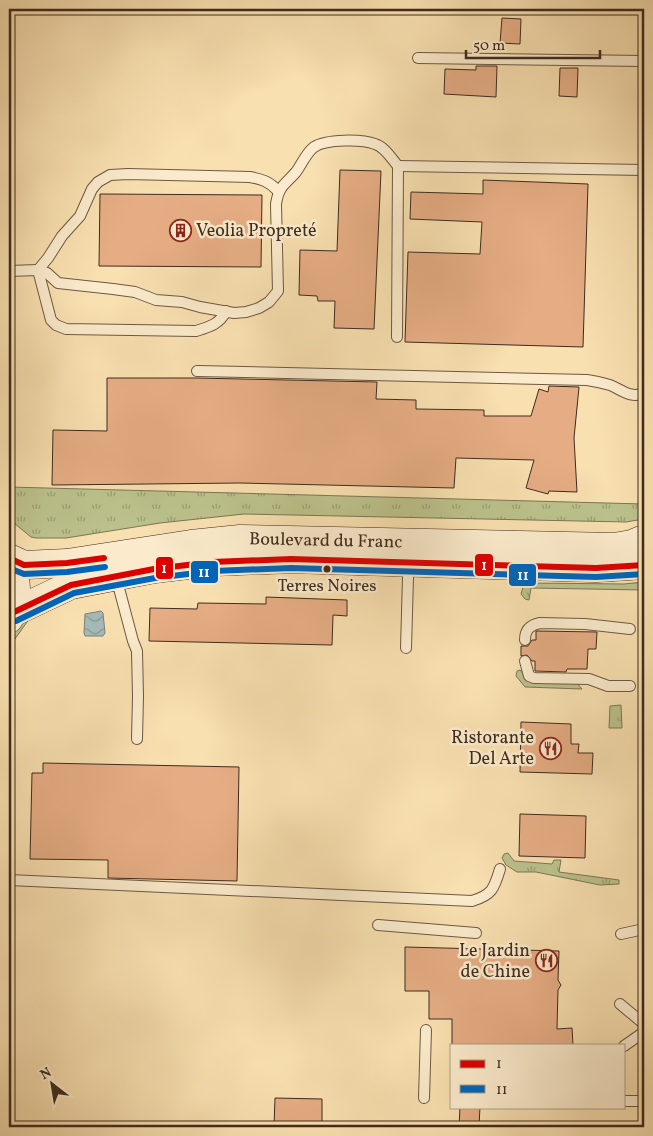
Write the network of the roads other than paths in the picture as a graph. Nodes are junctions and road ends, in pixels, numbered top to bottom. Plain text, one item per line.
1 (418, 58) dead end
2 (644, 61) edge
3 (398, 166) junction
4 (644, 170) edge
5 (278, 192) junction
6 (38, 270) junction
7 (9, 271) edge
8 (226, 311) junction
9 (397, 337) dead end
10 (197, 371) dead end
11 (644, 394) edge
12 (644, 539) edge
13 (9, 558) edge
14 (9, 563) edge
15 (406, 563) junction
16 (644, 565) edge
17 (116, 576) junction
18 (10, 616) edge
19 (630, 628) dead end
20 (525, 640) dead end
21 (406, 648) dead end
22 (525, 660) dead end
23 (630, 686) dead end
24 (137, 739) dead end
25 (500, 869) dead end
26 (9, 880) edge
27 (378, 925) dead end
28 (644, 929) edge
29 (476, 933) dead end
30 (621, 934) dead end
31 (620, 1004) dead end
32 (644, 1024) edge
33 (426, 1030) dead end
34 (644, 1032) edge
35 (626, 1045) edge
36 (424, 1098) dead end
37 (626, 1101) edge
38 (644, 1101) edge

1 - 2 lane
3 - 4 lane
3 - 5 lane
3 - 9 lane
5 - 6 lane
5 - 8 lane
6 - 7 lane
6 - 8 lane
6 - 8 lane
10 - 11 lane
12 - 13 street, Boulevard du Franc
14 - 18 street
15 - 16 street, Boulevard du Franc
15 - 17 street, Boulevard du Franc
15 - 21 lane
17 - 18 street, Boulevard du Franc
17 - 24 lane
19 - 20 lane
22 - 23 lane
25 - 26 lane
27 - 29 lane
28 - 30 lane
31 - 32 lane
33 - 36 lane
34 - 35 lane
37 - 38 lane

